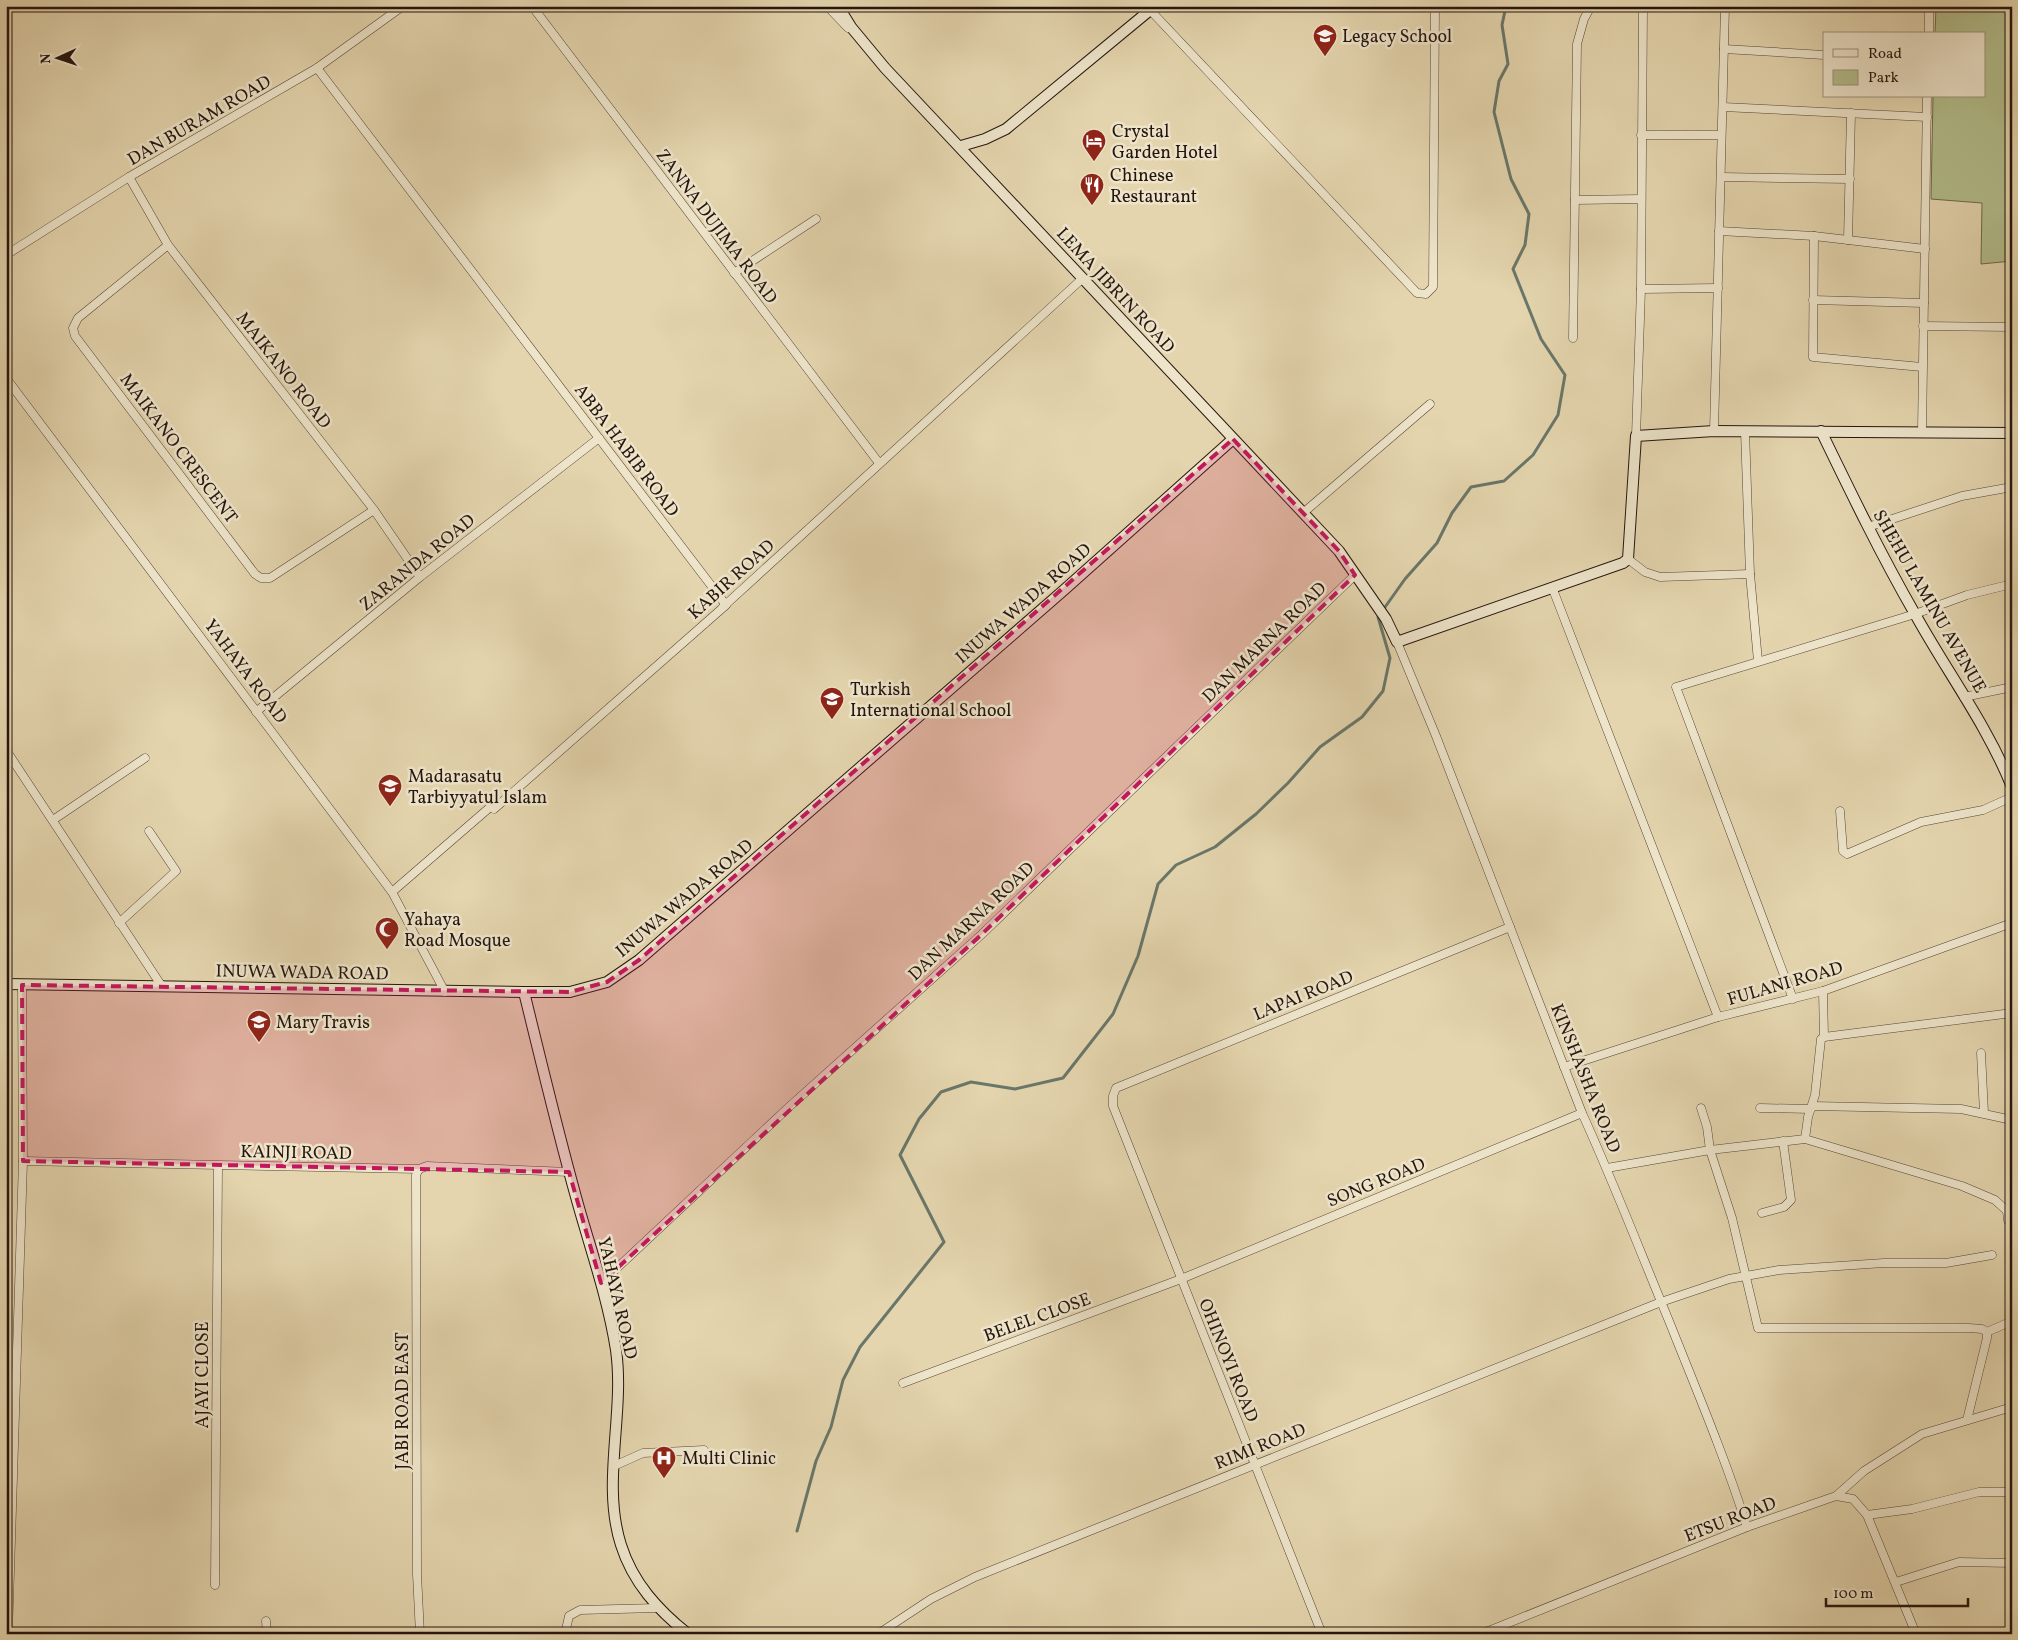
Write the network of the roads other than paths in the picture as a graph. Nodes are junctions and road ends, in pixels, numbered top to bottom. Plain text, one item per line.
1 (403, 6) edge
2 (532, 6) edge
3 (827, 6) edge
4 (838, 6) edge
5 (1435, 6) edge
6 (1591, 6) edge
7 (1643, 6) edge
8 (1725, 6) edge
9 (1929, 6) edge
10 (1153, 8) edge
11 (1929, 32) edge
12 (1724, 48) junction
13 (1823, 54) edge
14 (317, 68) junction
15 (885, 68) junction
16 (1928, 98) edge
17 (1722, 107) junction
18 (1851, 113) junction
19 (1927, 117) junction
20 (1641, 135) junction
21 (1720, 135) junction
22 (961, 146) junction
23 (1721, 176) junction
24 (129, 177) junction
25 (1850, 179) junction
26 (1641, 199) junction
27 (1575, 200) junction
28 (816, 219) dead end
29 (1719, 231) junction
30 (1814, 236) junction
31 (1848, 240) junction
32 (168, 245) junction
33 (1925, 249) junction
34 (6, 255) edge
35 (734, 273) junction
36 (1083, 278) junction
37 (1718, 288) junction
38 (1641, 289) junction
39 (1812, 300) junction
40 (1924, 304) junction
41 (1923, 326) junction
42 (2012, 327) edge
43 (1573, 338) dead end
44 (1922, 367) junction
45 (6, 378) edge
46 (1430, 404) dead end
47 (1714, 431) junction
48 (1746, 431) junction
49 (1821, 431) junction
50 (1922, 432) junction
51 (2012, 433) edge
52 (1636, 436) junction
53 (599, 438) junction
54 (1232, 439) junction
55 (879, 463) junction
56 (2012, 487) edge
57 (374, 510) junction
58 (1302, 513) junction
59 (1868, 527) junction
60 (1628, 559) junction
61 (1750, 574) junction
62 (1355, 575) junction
63 (420, 577) junction
64 (2012, 584) edge
65 (1552, 587) junction
66 (726, 605) junction
67 (1915, 614) junction
68 (1396, 642) junction
69 (1758, 661) junction
70 (2012, 688) edge
71 (1964, 697) junction
72 (256, 712) junction
73 (6, 750) edge
74 (145, 758) dead end
75 (2008, 769) edge
76 (2012, 787) edge
77 (2012, 797) edge
78 (494, 808) dead end
79 (1840, 811) dead end
80 (53, 820) junction
81 (149, 831) dead end
82 (392, 892) junction
83 (119, 923) junction
84 (2012, 923) edge
85 (1510, 928) junction
86 (6, 984) edge
87 (22, 985) junction
88 (161, 985) junction
89 (1823, 991) junction
90 (445, 992) junction
91 (524, 992) junction
92 (1793, 999) junction
93 (2012, 1013) edge
94 (1718, 1017) junction
95 (1824, 1036) junction
96 (1981, 1053) dead end
97 (1564, 1067) junction
98 (1113, 1096) joint
99 (1701, 1108) dead end
100 (1760, 1108) dead end
101 (1811, 1108) junction
102 (1582, 1113) junction
103 (1984, 1113) junction
104 (2012, 1120) edge
105 (1805, 1139) junction
106 (1783, 1141) junction
107 (1710, 1150) junction
108 (23, 1161) junction
109 (218, 1166) junction
110 (1607, 1168) junction
111 (419, 1169) junction
112 (569, 1172) junction
113 (1762, 1213) dead end
114 (2012, 1220) edge
115 (1992, 1255) dead end
116 (1746, 1276) junction
117 (1181, 1279) junction
118 (601, 1283) junction
119 (1661, 1302) junction
120 (2012, 1321) edge
121 (1987, 1332) junction
122 (903, 1383) dead end
123 (2012, 1407) edge
124 (6, 1418) edge
125 (16, 1418) junction
126 (1967, 1420) junction
127 (704, 1450) dead end
128 (1255, 1464) junction
129 (614, 1466) junction
130 (2012, 1492) edge
131 (1836, 1496) junction
132 (1867, 1515) junction
133 (9, 1522) edge
134 (1747, 1527) junction
135 (2012, 1563) edge
136 (1896, 1582) junction
137 (216, 1585) dead end
138 (657, 1608) junction
139 (266, 1621) dead end
140 (684, 1631) edge
141 (8, 1634) edge
142 (267, 1634) edge
143 (420, 1634) edge
144 (565, 1634) edge
145 (878, 1634) edge
146 (1322, 1634) edge
147 (1480, 1634) edge
148 (1916, 1634) edge

1 - 14 street, DAN BURAM ROAD
2 - 35 street, ZANNA DUJIMA ROAD
3 - 15 street, LEMA JIBRIN ROAD
4 - 15 street
5 - 10 street
6 - 27 street
7 - 20 street
8 - 12 street
9 - 11 street
10 - 22 street
12 - 13 street
12 - 17 street
14 - 24 street, DAN BURAM ROAD
14 - 53 street, ABBA HABIB ROAD
15 - 22 street, LEMA JIBRIN ROAD
16 - 19 street
17 - 18 street
17 - 21 street
18 - 19 street
18 - 25 street
19 - 33 street
20 - 21 street
20 - 26 street
21 - 23 street
22 - 36 street, LEMA JIBRIN ROAD
23 - 25 street
23 - 29 street
24 - 32 street, MAIKANO ROAD
24 - 34 street, DAN BURAM ROAD
25 - 31 street
26 - 27 street
26 - 38 street
27 - 43 street
28 - 35 street
29 - 30 street
29 - 37 street
30 - 31 street
30 - 39 street
31 - 33 street
32 - 57 street, MAIKANO ROAD
32 - 57 street, MAIKANO CRESCENT
33 - 40 street
35 - 55 street, ZANNA DUJIMA ROAD
36 - 54 street, LEMA JIBRIN ROAD
36 - 55 street, KABIR ROAD
37 - 38 street
37 - 47 street
38 - 52 street
39 - 40 street
39 - 44 street
40 - 41 street
41 - 42 street
41 - 44 street
44 - 50 street
45 - 72 street, YAHAYA ROAD
46 - 58 street
47 - 48 street
47 - 52 street
48 - 49 street
48 - 61 street
49 - 50 street
49 - 59 street, SHEHU LAMINU AVENUE
50 - 51 street
52 - 60 street
53 - 63 street, ZARANDA ROAD
53 - 66 street, ABBA HABIB ROAD
54 - 58 street, LEMA JIBRIN ROAD
54 - 91 street, INUWA WADA ROAD
55 - 66 street, KABIR ROAD
56 - 59 street
57 - 63 street, MAIKANO ROAD
58 - 62 street, LEMA JIBRIN ROAD
59 - 67 street, SHEHU LAMINU AVENUE
60 - 61 street
60 - 65 street
61 - 69 street
62 - 68 street, LEMA JIBRIN ROAD
62 - 118 street, DAN MARNA ROAD
63 - 72 street, ZARANDA ROAD
64 - 67 street
65 - 68 street
65 - 94 street
66 - 78 street
66 - 82 street, KABIR ROAD
67 - 69 street
67 - 71 street, SHEHU LAMINU AVENUE
68 - 85 street, KINSHASHA ROAD
69 - 92 street
70 - 71 street
71 - 75 street, SHEHU LAMINU AVENUE
72 - 82 street, YAHAYA ROAD
73 - 80 street
74 - 80 street
75 - 76 street, SHEHU LAMINU AVENUE
77 - 79 street
80 - 83 street
81 - 83 street
82 - 90 street, YAHAYA ROAD
83 - 88 street
84 - 89 street, FULANI ROAD
85 - 97 street, KINSHASHA ROAD
85 - 98 street, LAPAI ROAD
86 - 87 street, INUWA WADA ROAD
87 - 88 street, INUWA WADA ROAD
87 - 108 street
88 - 90 street, INUWA WADA ROAD
89 - 92 street, FULANI ROAD
89 - 95 street
90 - 91 street, INUWA WADA ROAD
91 - 112 street, YAHAYA ROAD
92 - 94 street, FULANI ROAD
93 - 95 street
94 - 97 street, FULANI ROAD
95 - 101 street
96 - 103 street
97 - 102 street, KINSHASHA ROAD
98 - 117 street, OHINOYI ROAD
99 - 107 street
100 - 101 street
101 - 103 street
101 - 105 street
102 - 110 street, KINSHASHA ROAD
102 - 117 street, SONG ROAD
103 - 104 street
105 - 106 street
105 - 114 street
106 - 107 street
106 - 113 street
107 - 110 street
107 - 116 street
108 - 109 street, KAINJI ROAD
108 - 125 street
109 - 111 street, KAINJI ROAD
109 - 137 street, AJAYI CLOSE
110 - 119 street, KINSHASHA ROAD
111 - 112 street, KAINJI ROAD
111 - 143 street, JABI ROAD EAST
112 - 118 street, YAHAYA ROAD
115 - 116 street, RIMI ROAD
116 - 119 street, RIMI ROAD
116 - 121 street
117 - 122 street, BELEL CLOSE
117 - 128 street, OHINOYI ROAD
118 - 129 street, YAHAYA ROAD
119 - 128 street, RIMI ROAD
119 - 134 street, KINSHASHA ROAD
120 - 121 street
121 - 126 street
123 - 126 street
124 - 125 street
125 - 133 street
126 - 131 street
127 - 129 street
128 - 145 street, RIMI ROAD
128 - 146 street, OHINOYI ROAD
129 - 138 street, YAHAYA ROAD
130 - 132 street
131 - 132 street
131 - 134 street, ETSU ROAD
132 - 136 street
133 - 141 street
134 - 147 street, ETSU ROAD
135 - 136 street
136 - 148 street
138 - 140 street, YAHAYA ROAD
138 - 144 street
139 - 142 street

